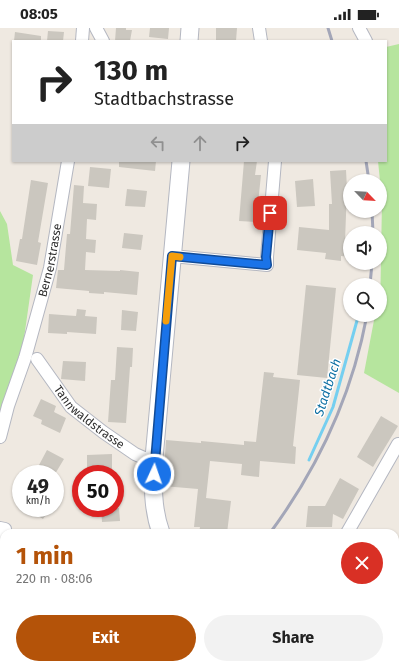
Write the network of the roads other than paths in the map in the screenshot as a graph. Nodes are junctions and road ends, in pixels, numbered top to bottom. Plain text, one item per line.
1 (83, 28) edge
2 (96, 28) edge
3 (190, 28) edge
4 (259, 28) edge
5 (359, 28) edge
6 (82, 40) edge
7 (102, 40) edge
8 (189, 40) edge
9 (261, 40) edge
10 (365, 40) edge
11 (68, 162) edge
12 (181, 162) edge
13 (275, 162) edge
14 (172, 256) junction
15 (31, 359) junction
16 (0, 437) edge
17 (398, 444) dead end
18 (154, 458) junction
19 (160, 529) edge
20 (349, 529) edge

1 - 6 street
2 - 7 street
3 - 8 main road
4 - 9 street
5 - 10 street
11 - 15 street, Bernerstrasse
12 - 14 main road
13 - 14 street
14 - 18 main road
15 - 16 street, Bernerstrasse
15 - 18 street, Tannwaldstrasse
17 - 20 street
18 - 19 main road

